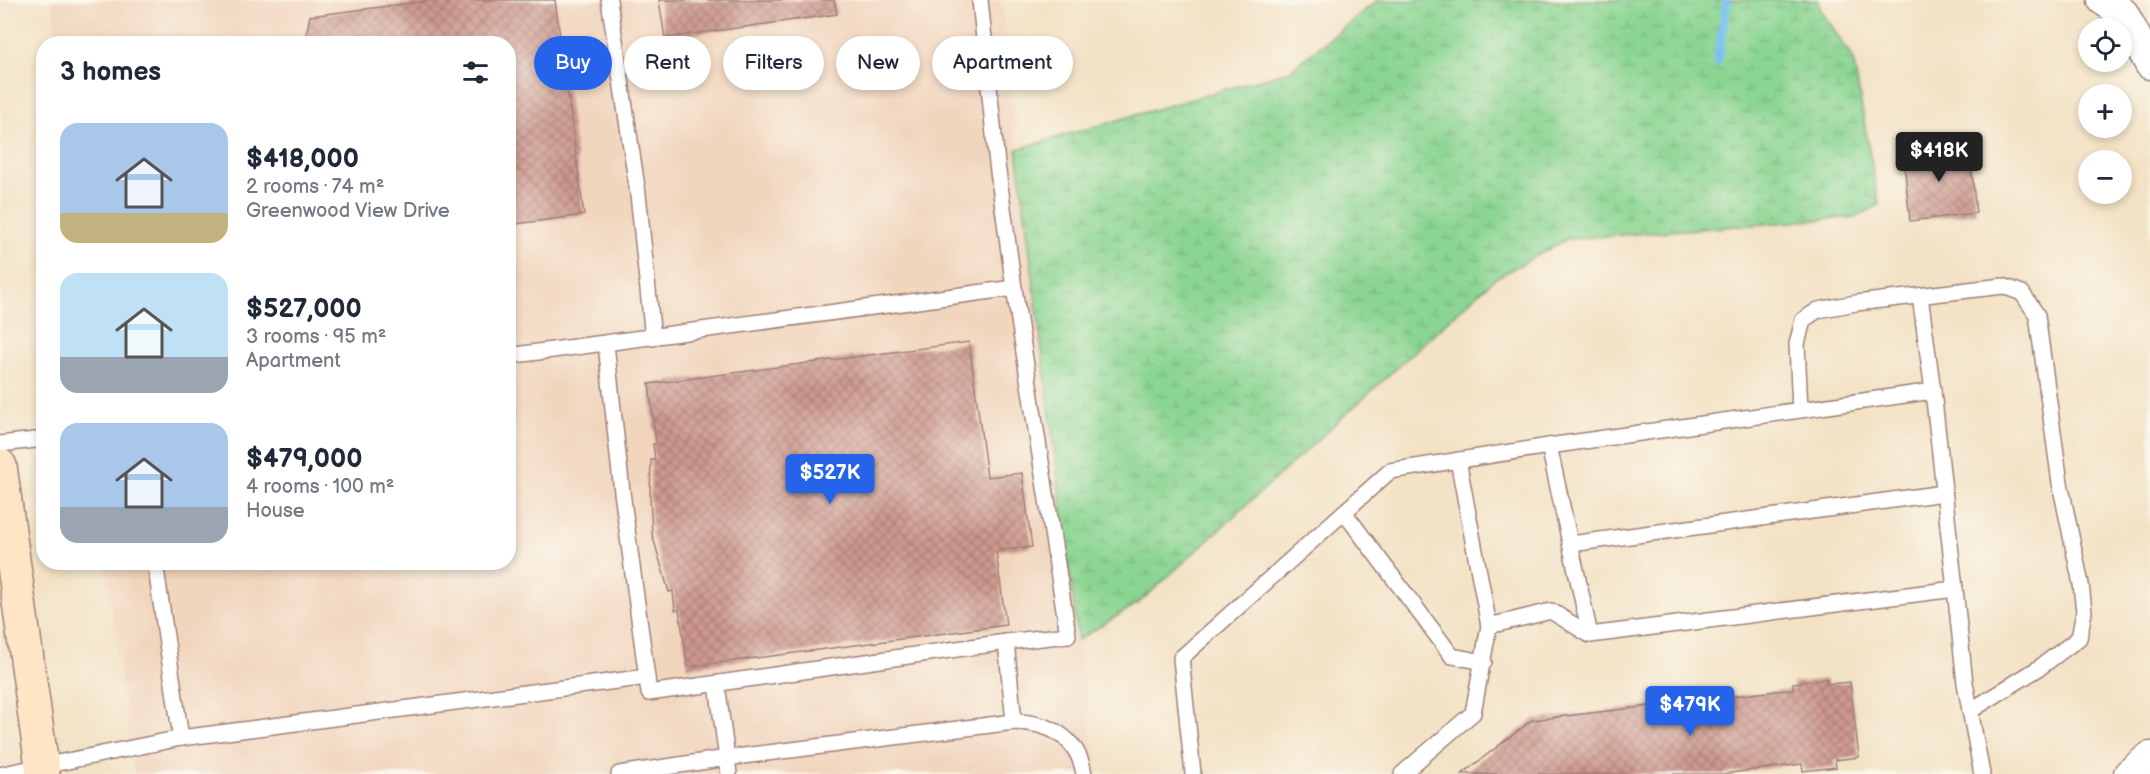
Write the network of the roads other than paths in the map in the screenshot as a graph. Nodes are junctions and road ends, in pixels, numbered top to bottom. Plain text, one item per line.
1 (609, 0) edge
2 (980, 0) edge
3 (2103, 0) edge
4 (2150, 64) edge
5 (1014, 288) junction
6 (1920, 296) junction
7 (653, 338) junction
8 (606, 344) junction
9 (516, 355) edge
10 (1933, 391) junction
11 (1800, 410) junction
12 (36, 440) edge
13 (0, 444) edge
14 (1549, 446) junction
15 (1458, 460) junction
16 (0, 466) edge
17 (1944, 494) junction
18 (1344, 512) junction
19 (1571, 544) junction
20 (156, 570) edge
21 (1955, 589) junction
22 (1489, 626) junction
23 (1590, 635) junction
24 (1006, 642) junction
25 (1484, 662) junction
26 (647, 677) junction
27 (717, 684) junction
28 (1970, 711) junction
29 (1014, 722) junction
30 (181, 738) junction
31 (2150, 757) edge
32 (727, 758) junction
33 (42, 770) edge
34 (3, 774) edge
35 (619, 774) edge
36 (729, 774) edge
37 (1084, 774) edge
38 (1193, 774) edge
39 (1402, 774) edge
40 (1982, 774) edge
41 (2129, 774) edge

1 - 7 lane
2 - 5 lane
3 - 4 street
5 - 7 lane
5 - 24 lane
6 - 10 lane
6 - 11 lane
6 - 28 lane
7 - 8 lane
8 - 9 lane
8 - 26 lane
10 - 11 lane
10 - 17 lane
11 - 14 lane
12 - 13 lane
14 - 15 lane
14 - 19 lane
15 - 18 lane
15 - 22 lane
16 - 33 street
17 - 19 lane
17 - 21 lane
18 - 25 lane
18 - 38 lane
19 - 23 lane
20 - 30 lane
21 - 23 lane
21 - 28 lane
22 - 23 lane
22 - 25 lane
24 - 27 lane
24 - 29 lane
25 - 39 lane
26 - 27 lane
26 - 30 lane
27 - 32 lane
28 - 40 lane
29 - 32 lane
29 - 37 lane
30 - 33 lane
31 - 41 street
32 - 35 lane
32 - 36 lane
33 - 34 lane

